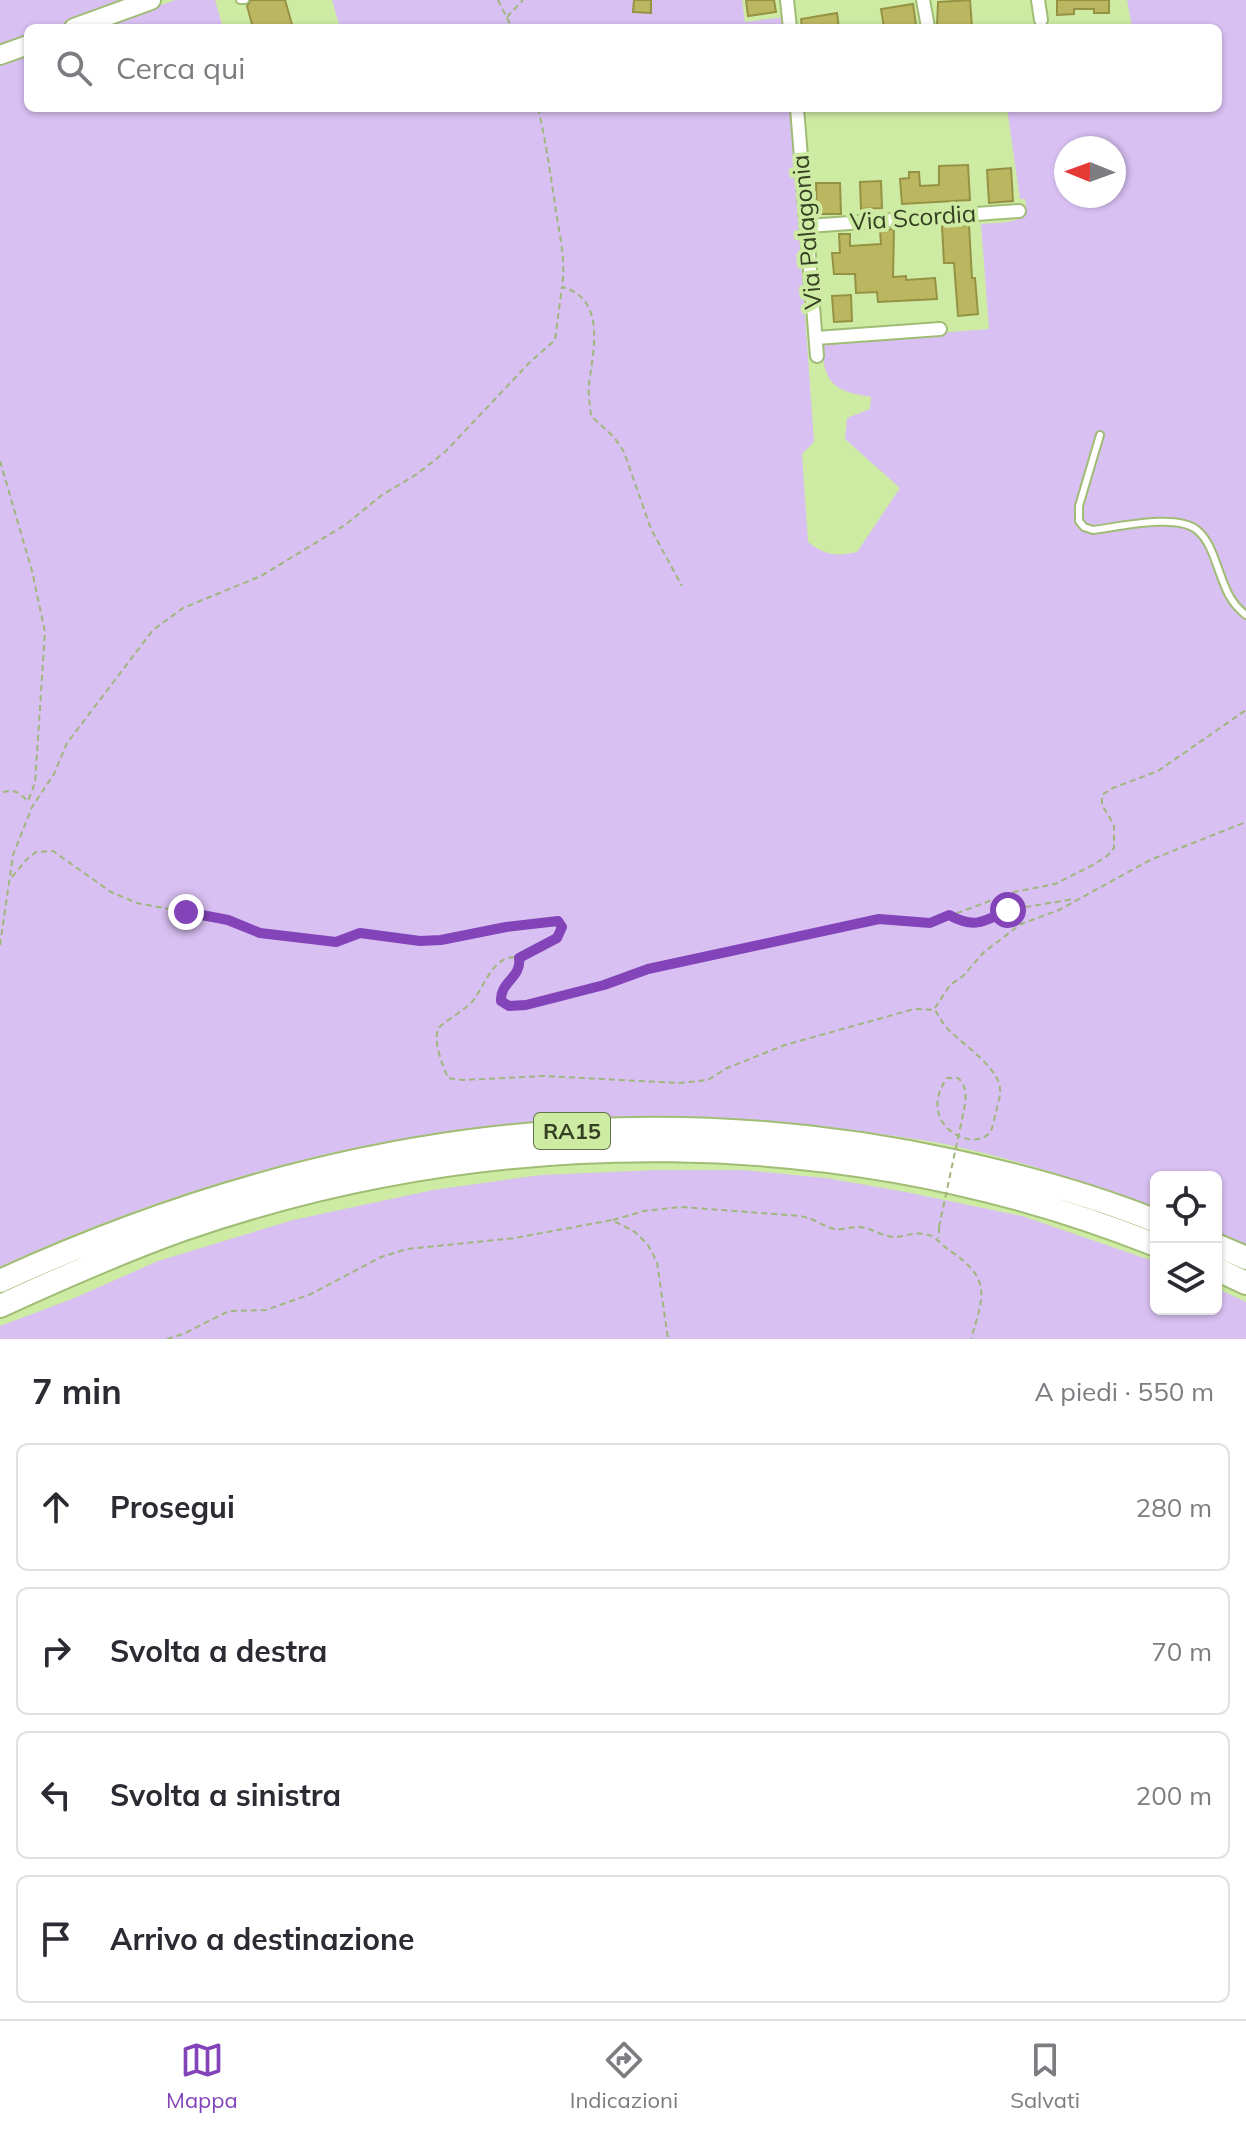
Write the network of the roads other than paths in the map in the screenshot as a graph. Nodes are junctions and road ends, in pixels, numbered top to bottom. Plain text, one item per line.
1 (151, 0) edge
2 (787, 0) edge
3 (923, 0) edge
4 (1038, 0) edge
5 (1041, 20) dead end
6 (85, 24) edge
7 (790, 24) edge
8 (927, 24) edge
9 (24, 46) edge
10 (0, 55) edge
11 (797, 112) edge
12 (1019, 211) dead end
13 (808, 226) junction
14 (940, 329) dead end
15 (816, 338) junction
16 (817, 356) dead end
17 (1100, 435) dead end
18 (1246, 615) edge
19 (1150, 1219) edge
20 (1150, 1243) edge
21 (1222, 1248) edge
22 (1246, 1258) edge
23 (1222, 1272) edge
24 (0, 1281) edge
25 (1246, 1283) edge
26 (0, 1306) edge

1 - 6 street
2 - 7 street
3 - 8 street
4 - 5 street
9 - 10 street
11 - 13 street, Via Palagonia
12 - 13 street, Via Scordia
13 - 15 street, Via Palagonia
14 - 15 street
15 - 16 street, Via Palagonia
17 - 18 lane
19 - 24 highway, RA15
20 - 26 highway, RA15
21 - 22 highway
23 - 25 highway

